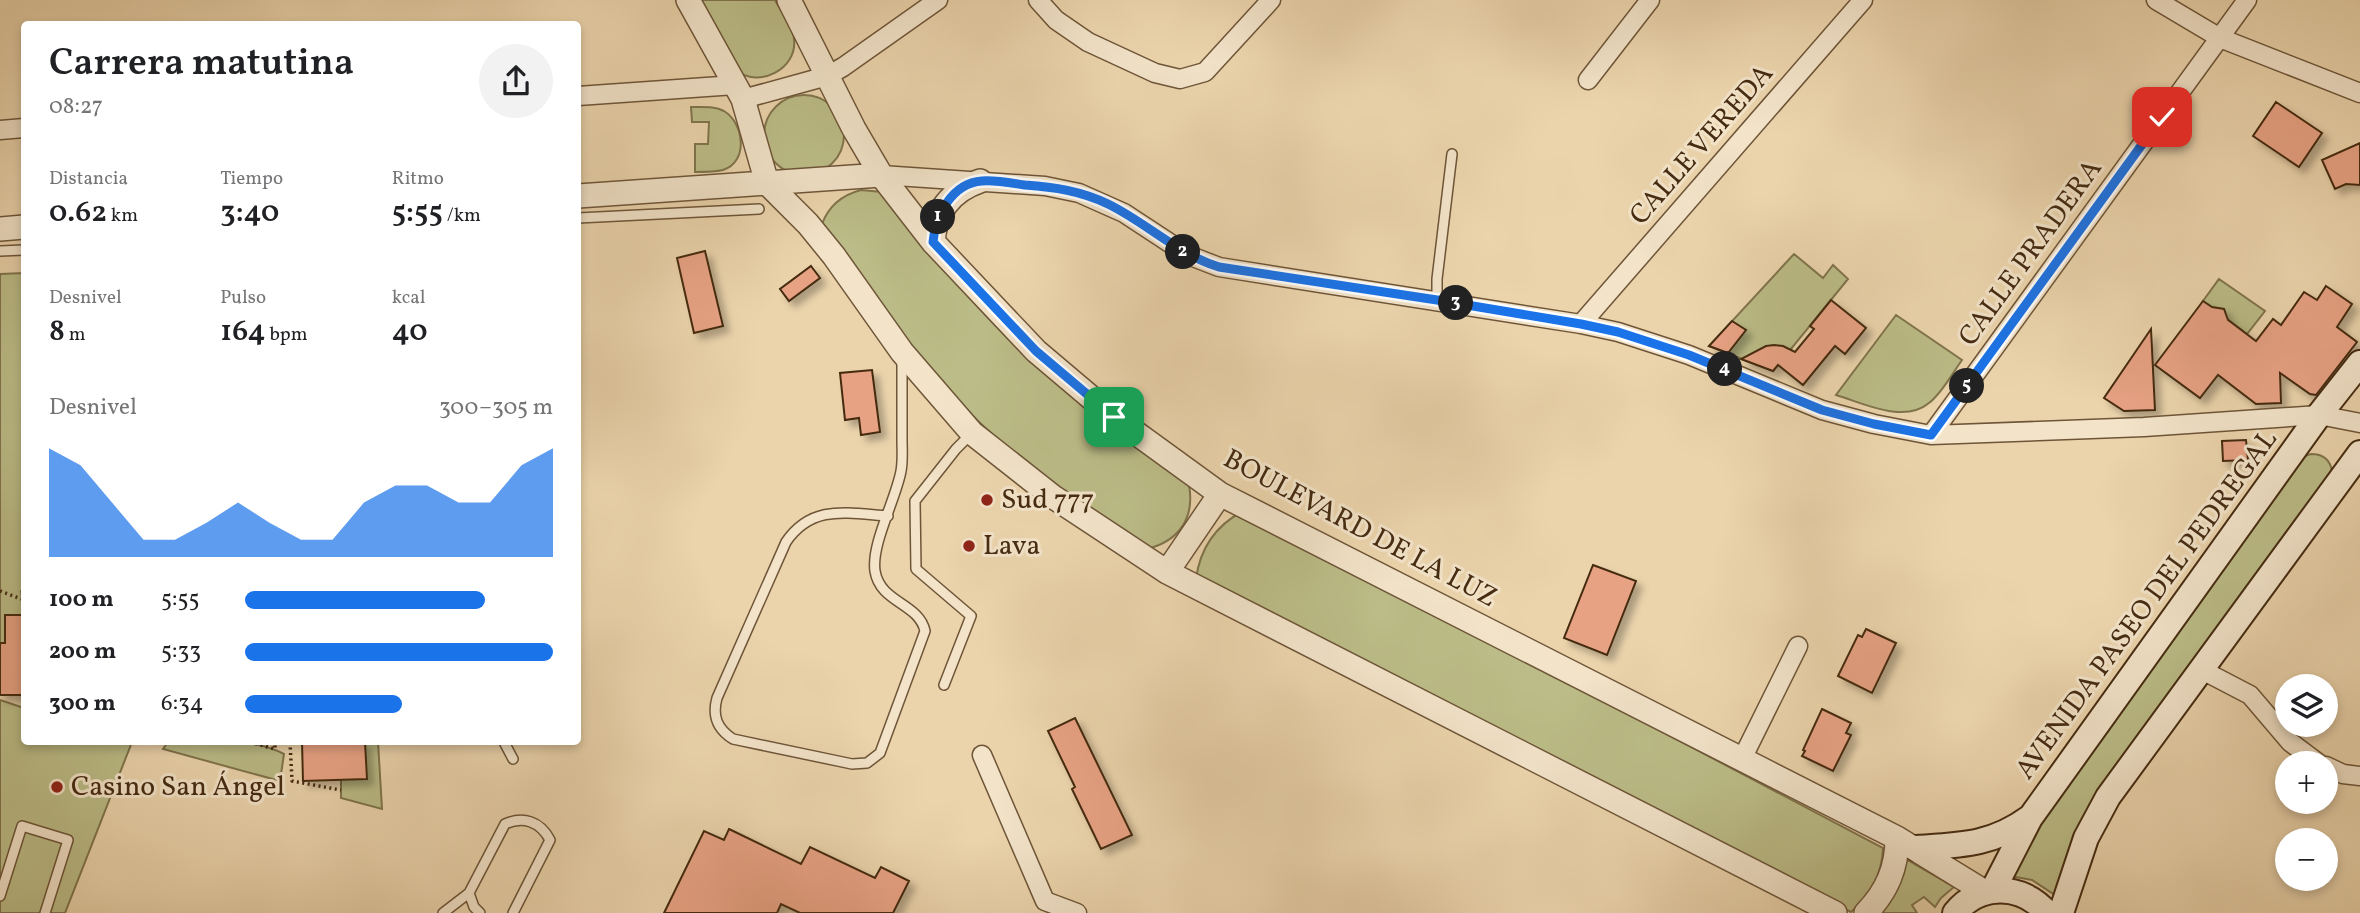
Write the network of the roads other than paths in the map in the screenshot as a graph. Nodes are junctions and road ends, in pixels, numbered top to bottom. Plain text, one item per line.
1 (688, 0) edge
2 (789, 0) edge
3 (938, 0) edge
4 (1038, 0) edge
5 (1271, 0) edge
6 (1650, 0) edge
7 (1863, 0) edge
8 (2156, 0) edge
9 (2247, 0) edge
10 (2220, 38) junction
11 (827, 76) junction
12 (1588, 80) dead end
13 (739, 92) junction
14 (2360, 93) edge
15 (581, 96) edge
16 (21, 128) edge
17 (0, 130) edge
18 (1452, 154) dead end
19 (881, 175) junction
20 (980, 181) junction
21 (767, 183) junction
22 (581, 196) edge
23 (759, 209) dead end
24 (581, 218) edge
25 (21, 228) edge
26 (0, 229) edge
27 (933, 242) junction
28 (21, 250) edge
29 (0, 251) edge
30 (1437, 300) junction
31 (1581, 324) junction
32 (902, 352) junction
33 (2360, 363) edge
34 (2319, 415) junction
35 (2360, 423) edge
36 (972, 433) junction
37 (1931, 435) junction
38 (2360, 453) edge
39 (1220, 494) junction
40 (888, 516) junction
41 (1167, 572) junction
42 (1798, 646) dead end
43 (2202, 670) junction
44 (944, 685) dead end
45 (506, 745) edge
46 (2302, 751) edge
47 (982, 755) dead end
48 (513, 759) dead end
49 (1742, 759) junction
50 (2338, 772) edge
51 (2360, 776) edge
52 (2030, 818) junction
53 (1907, 843) junction
54 (1989, 891) junction
55 (469, 893) junction
56 (0, 896) edge
57 (1042, 907) edge
58 (46, 913) edge
59 (443, 913) edge
60 (480, 913) edge
61 (513, 913) edge
62 (1077, 913) edge
63 (1835, 913) edge
64 (1866, 913) edge
65 (1955, 913) edge
66 (2047, 913) edge
67 (2061, 913) edge

1 - 13 street
2 - 11 street, BOULEVARD DE LA LUZ
3 - 11 street
4 - 5 street
6 - 12 street
7 - 31 street, CALLE VEREDA
8 - 10 street
9 - 10 street, CALLE PRADERA
10 - 14 street
10 - 37 street, CALLE PRADERA
11 - 13 street
11 - 19 street, BOULEVARD DE LA LUZ
13 - 15 street
13 - 21 street
16 - 17 street
18 - 30 lane
19 - 20 street
19 - 21 street
19 - 27 street, BOULEVARD DE LA LUZ
20 - 27 street
20 - 30 street
21 - 22 street
21 - 32 street
23 - 24 lane
25 - 26 street
27 - 39 street, BOULEVARD DE LA LUZ
28 - 29 lane
30 - 31 street
31 - 37 street
32 - 36 street
32 - 40 lane
33 - 34 main road, AVENIDA PASEO DEL PEDREGAL
34 - 35 street
34 - 37 street
34 - 52 main road, AVENIDA PASEO DEL PEDREGAL
36 - 41 street
36 - 44 lane
38 - 43 main road
39 - 41 street
39 - 49 street, BOULEVARD DE LA LUZ
40 - 40 lane
41 - 63 street
42 - 49 street
43 - 46 street
43 - 67 main road
45 - 48 lane
47 - 57 street
49 - 53 street, BOULEVARD DE LA LUZ
50 - 51 street
52 - 53 main road
52 - 54 main road, AVENIDA PASEO DEL PEDREGAL
53 - 54 street, BOULEVARD DE LA LUZ
53 - 64 street
54 - 65 main road
54 - 66 main road
55 - 59 lane
55 - 60 lane
55 - 61 lane
56 - 58 lane
57 - 62 street

